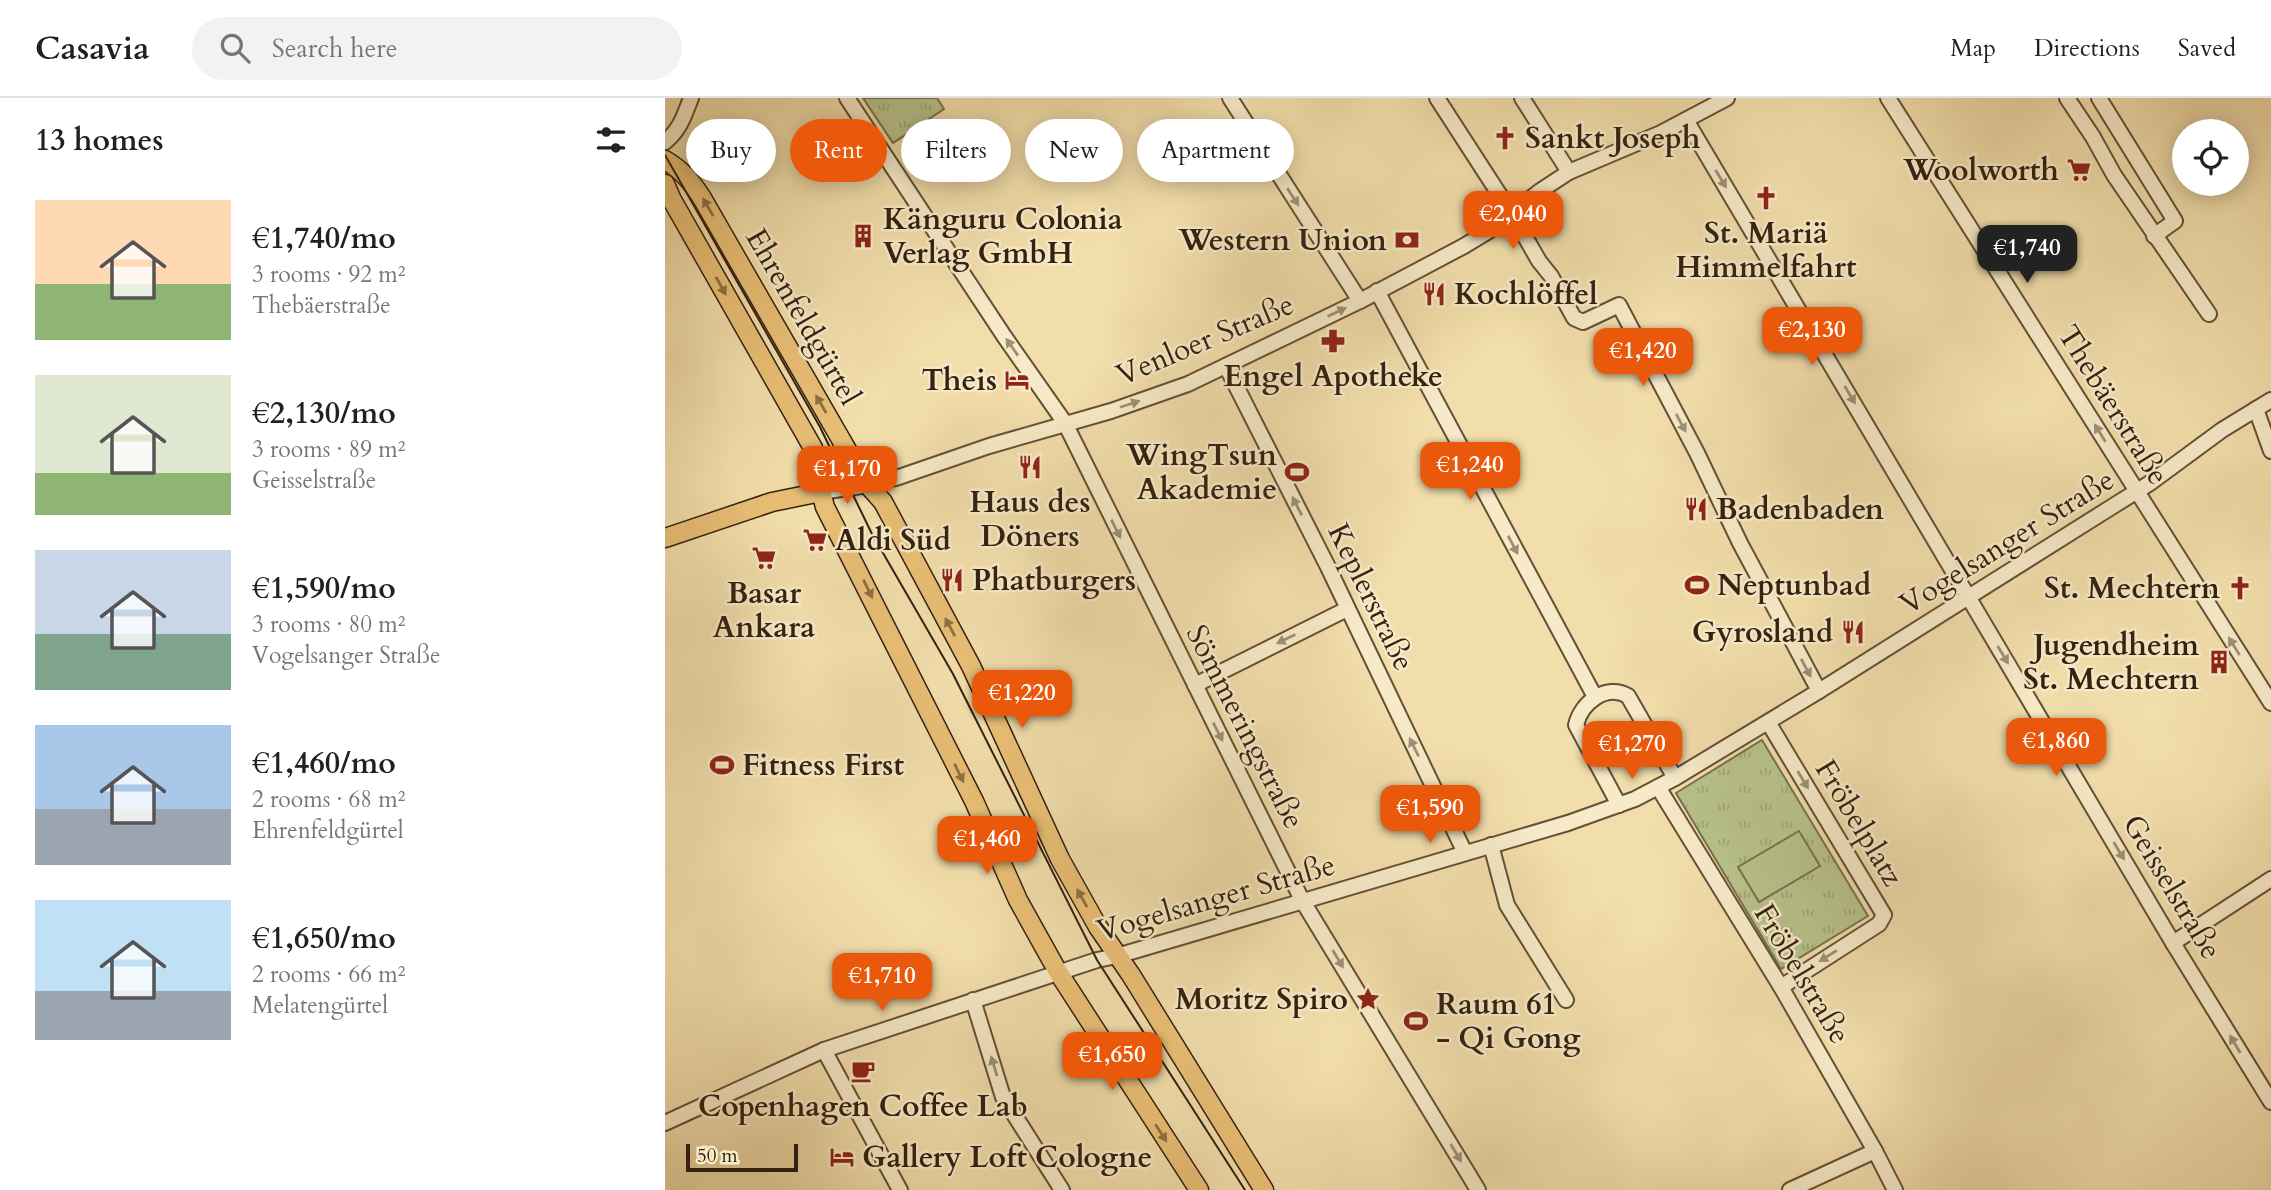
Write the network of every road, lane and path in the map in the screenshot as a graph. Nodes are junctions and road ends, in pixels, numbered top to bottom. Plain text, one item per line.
1 (691, 98) edge
2 (847, 98) edge
3 (1230, 98) edge
4 (1437, 98) edge
5 (1522, 98) edge
6 (1727, 98) edge
7 (1888, 98) edge
8 (2067, 98) edge
9 (2099, 98) edge
10 (1708, 102) edge
11 (1686, 120) junction
12 (665, 142) edge
13 (665, 160) edge
14 (1569, 172) junction
15 (665, 184) edge
16 (1512, 214) junction
17 (2154, 236) junction
18 (1377, 291) junction
19 (1360, 300) junction
20 (2209, 314) dead end
21 (1226, 366) junction
22 (2271, 400) edge
23 (2256, 409) junction
24 (1065, 423) junction
25 (2271, 451) edge
26 (868, 485) junction
27 (2136, 491) junction
28 (821, 492) junction
29 (665, 538) edge
30 (1968, 596) junction
31 (1347, 609) junction
32 (1195, 685) junction
33 (1819, 691) junction
34 (1595, 697) junction
35 (2271, 703) edge
36 (1768, 722) junction
37 (1675, 778) junction
38 (1658, 788) junction
39 (1619, 805) junction
40 (1491, 845) junction
41 (1465, 853) junction
42 (2271, 879) edge
43 (1303, 900) junction
44 (2173, 943) junction
45 (1117, 956) junction
46 (1058, 972) junction
47 (1780, 987) junction
48 (973, 1000) junction
49 (1566, 1000) dead end
50 (824, 1051) junction
51 (2271, 1102) edge
52 (665, 1123) edge
53 (1875, 1151) junction
54 (900, 1190) edge
55 (1062, 1190) edge
56 (1199, 1190) edge
57 (1264, 1190) edge
58 (1478, 1190) edge
59 (1790, 1190) edge
60 (1895, 1190) edge

1 - 12 street
24 -> 2 street, Sömmeringstraße
3 -> 19 street
4 - 16 street
5 - 14 street
6 - 10 street, Venloer Straße
27 -> 7 street, Thebäerstraße
8 - 17 street
9 - 17 street
10 - 11 street, Venloer Straße
11 - 14 street, Venloer Straße
11 -> 30 street, Geisselstraße
26 -> 13 main road, Ehrenfeldgürtel
14 - 16 street, Venloer Straße
15 -> 28 main road, Ehrenfeldgürtel
16 - 18 street, Venloer Straße
16 -> 33 street
17 - 20 street
18 - 19 street, Venloer Straße
18 -> 34 street
21 -> 19 street, Venloer Straße
24 -> 21 street, Venloer Straße
31 -> 21 street, Keplerstraße
22 - 23 street, Vogelsanger Straße
23 - 25 street
23 - 27 street, Vogelsanger Straße
24 - 26 street, Venloer Straße
24 -> 32 street, Sömmeringstraße
26 - 28 street, Venloer Straße
45 -> 26 main road, Ehrenfeldgürtel
27 - 30 street, Vogelsanger Straße
35 -> 27 street, Thebäerstraße
28 - 29 main road, Venloer Straße
28 -> 46 main road, Ehrenfeldgürtel
30 - 33 street, Vogelsanger Straße
30 -> 44 street, Geisselstraße
31 -> 32 street
41 -> 31 street, Keplerstraße
32 -> 43 street, Sömmeringstraße
33 - 36 street, Vogelsanger Straße
34 - 37 street
34 - 39 street
36 - 37 street, Vogelsanger Straße
36 -> 47 street, Fröbelplatz
37 - 38 street, Vogelsanger Straße
38 - 39 street, Vogelsanger Straße
38 - 47 street, Fröbelstraße
39 - 40 street, Vogelsanger Straße
40 - 41 street, Vogelsanger Straße
40 - 49 street
41 - 43 street, Vogelsanger Straße
42 - 44 street
43 - 45 street, Vogelsanger Straße
43 -> 58 street, Sömmeringstraße
51 -> 44 street, Geisselstraße
45 - 46 street, Vogelsanger Straße
45 - 57 main road, Ehrenfeldgürtel
46 - 48 street, Vogelsanger Straße
46 -> 56 main road, Ehrenfeldgürtel
47 - 53 street, Fröbelstraße
48 - 50 street, Vogelsanger Straße
55 -> 48 street
50 - 52 street, Vogelsanger Straße
50 - 54 street
53 - 59 street
53 - 60 street, Fröbelstraße

